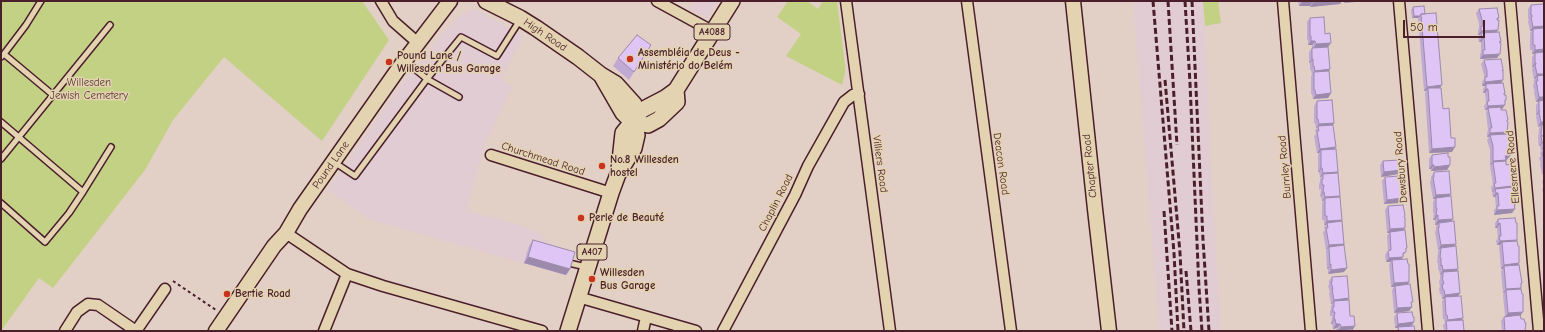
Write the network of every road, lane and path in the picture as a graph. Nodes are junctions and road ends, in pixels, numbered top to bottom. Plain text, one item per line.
1 (41, 1) edge
2 (380, 1) edge
3 (450, 1) edge
4 (486, 1) edge
5 (657, 1) edge
6 (732, 1) edge
7 (846, 1) edge
8 (968, 1) edge
9 (1074, 1) edge
10 (1283, 1) edge
11 (1399, 1) edge
12 (1510, 1) edge
13 (520, 18) junction
14 (110, 25) dead end
15 (712, 31) junction
16 (418, 42) junction
17 (2, 55) edge
18 (404, 61) junction
19 (427, 79) junction
20 (859, 94) junction
21 (53, 95) junction
22 (459, 97) dead end
23 (1, 122) edge
24 (632, 122) junction
25 (19, 137) junction
26 (111, 146) dead end
27 (491, 155) dead end
28 (1, 159) edge
29 (334, 161) junction
30 (83, 192) junction
31 (610, 193) junction
32 (1, 203) edge
33 (286, 233) junction
34 (569, 263) edge
35 (586, 268) junction
36 (347, 274) junction
37 (171, 280) dead end
38 (165, 289) dead end
39 (578, 297) junction
40 (217, 311) dead end
41 (646, 317) junction
42 (65, 331) edge
43 (136, 331) edge
44 (216, 331) edge
45 (324, 331) edge
46 (542, 331) edge
47 (568, 331) edge
48 (643, 331) edge
49 (696, 331) edge
50 (723, 331) edge
51 (890, 331) edge
52 (1011, 331) edge
53 (1109, 331) edge
54 (1311, 331) edge
55 (1428, 331) edge
56 (1539, 331) edge

1 - 17 lane
2 - 16 street
3 - 16 street, Pound Lane
4 - 13 main road, High Road / A407
5 - 15 street
6 - 15 main road, A4088
7 - 20 street, Villiers Road
8 - 52 street, Deacon Road
9 - 53 street, Chapter Road
10 - 54 street, Burnley Road
11 - 55 street, Dewsbury Road
12 - 56 street, Ellesmere Road
13 - 19 lane
13 - 24 main road, High Road / A407
14 - 21 lane
15 - 24 main road, A4088
16 - 18 street, Pound Lane
17 - 21 lane
18 - 19 lane
18 - 29 street, Pound Lane
19 - 22 lane
19 - 29 lane
20 - 50 street, Chaplin Road
20 - 51 street, Villiers Road
21 - 25 lane
23 - 25 lane
24 - 31 main road, High Road / A407
25 - 28 lane
25 - 30 lane
26 - 30 lane
27 - 31 street, Churchmead Road
29 - 33 street, Pound Lane
30 - 32 lane
31 - 35 main road, High Road / A407
33 - 36 street
33 - 44 street, Pound Lane
34 - 35 lane
35 - 39 main road, High Road / A407
36 - 45 street
36 - 46 street
37 - 40 path
38 - 43 street
39 - 41 street
39 - 47 main road, High Road / A407
41 - 48 street
41 - 49 street
42 - 43 street

